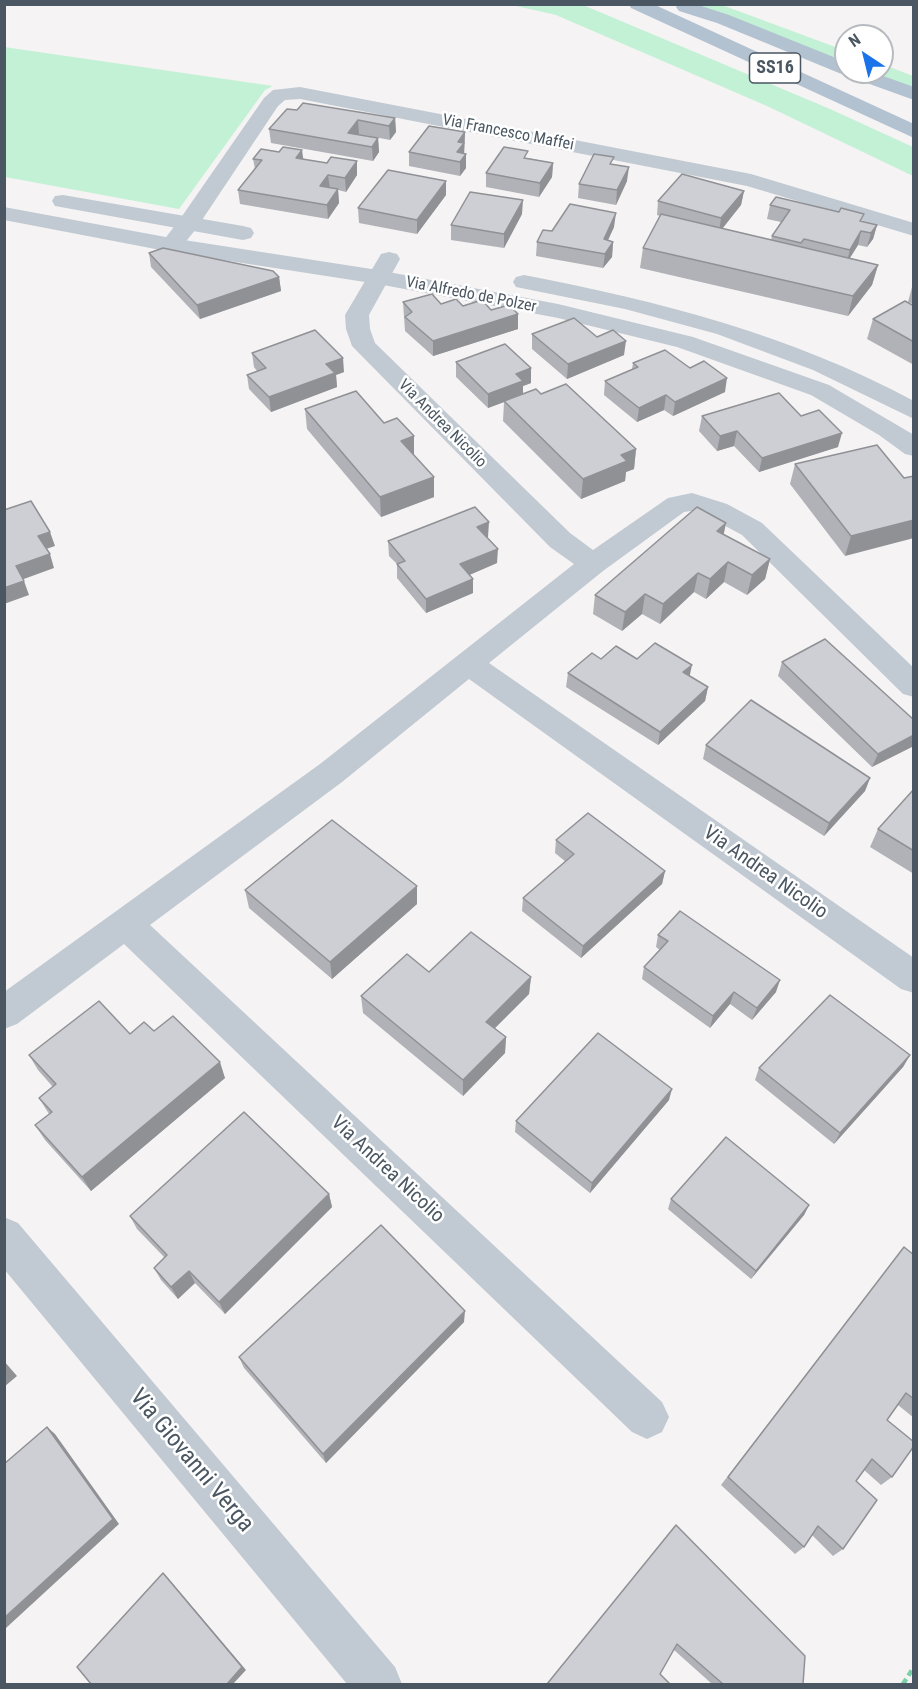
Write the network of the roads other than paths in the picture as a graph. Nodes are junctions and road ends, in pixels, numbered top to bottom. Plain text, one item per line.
1 (637, 4) edge
2 (651, 4) edge
3 (676, 4) edge
4 (834, 64) edge
5 (887, 84) edge
6 (914, 94) edge
7 (914, 107) edge
8 (914, 132) edge
9 (39, 197) dead end
10 (4, 213) edge
11 (188, 224) junction
12 (914, 230) edge
13 (259, 236) dead end
14 (294, 242) dead end
15 (171, 245) junction
16 (383, 268) junction
17 (914, 411) edge
18 (914, 448) edge
19 (593, 564) junction
20 (470, 663) junction
21 (914, 686) edge
22 (126, 924) junction
23 (914, 978) edge
24 (4, 1013) edge
25 (4, 1237) edge
26 (647, 1417) dead end
27 (378, 1684) edge

1 - 8 main road, SS16
2 - 7 main road, SS16
3 - 4 main road
5 - 6 main road
9 - 11 street
10 - 15 street, Via Alfredo de Polzer
11 - 12 street, Via Francesco Maffei
11 - 13 street
11 - 15 street, Via Francesco Maffei
14 - 16 street, Via Alfredo de Polzer
15 - 16 street, Via Alfredo de Polzer
16 - 17 street, Via Alfredo de Polzer
16 - 18 street, Via Alfredo de Polzer
16 - 19 street, Via Andrea Nicolio
19 - 20 street
19 - 21 street
20 - 22 street
20 - 23 street, Via Andrea Nicolio
22 - 24 street
22 - 26 street, Via Andrea Nicolio
25 - 27 street, Via Giovanni Verga

